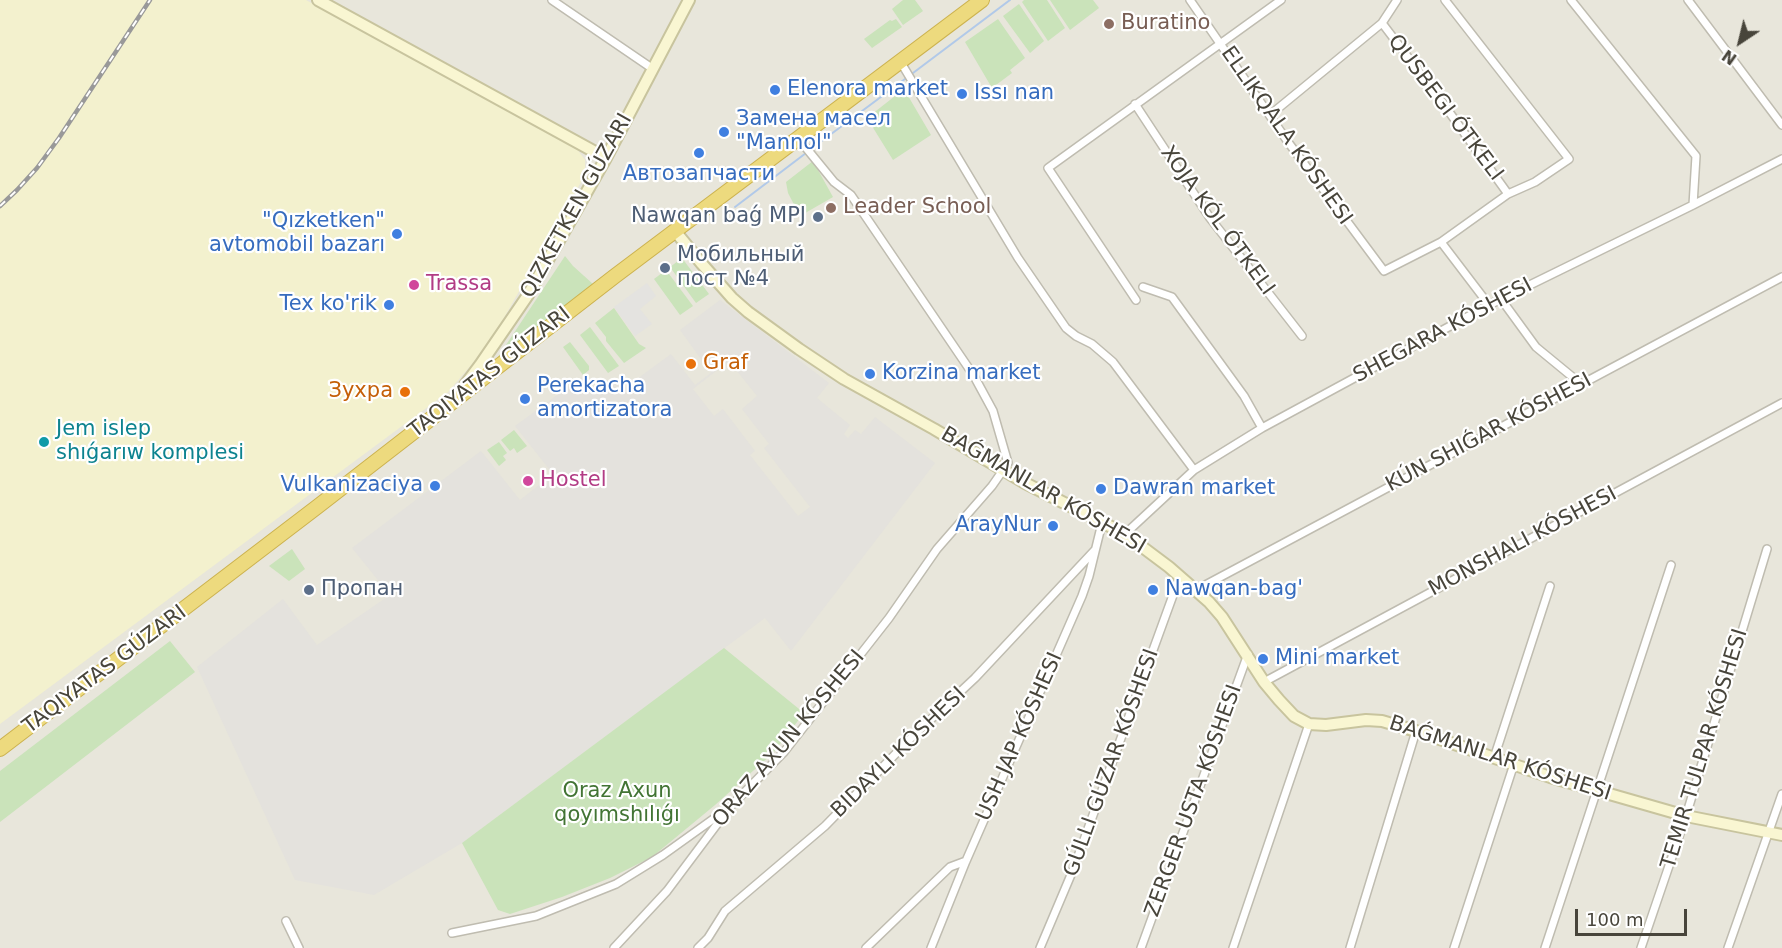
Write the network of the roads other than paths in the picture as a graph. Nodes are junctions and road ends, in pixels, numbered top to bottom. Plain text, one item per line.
1 (318, 0) edge
2 (552, 0) edge
3 (689, 0) edge
4 (982, 0) edge
5 (1190, 0) edge
6 (1281, 0) edge
7 (1397, 0) edge
8 (1445, 0) edge
9 (1572, 0) edge
10 (1688, 0) edge
11 (1382, 23) junction
12 (1220, 43) junction
13 (900, 61) junction
14 (653, 69) junction
15 (1135, 104) junction
16 (1270, 115) junction
17 (1782, 125) edge
18 (798, 138) junction
19 (606, 158) junction
20 (1782, 159) edge
21 (1508, 194) junction
22 (1693, 205) junction
23 (675, 231) junction
24 (1441, 242) junction
25 (1782, 277) edge
26 (1143, 287) dead end
27 (1501, 299) junction
28 (1136, 300) dead end
29 (1489, 304) junction
30 (1302, 336) dead end
31 (1581, 384) junction
32 (452, 402) junction
33 (1782, 403) edge
34 (1262, 428) junction
35 (1003, 470) junction
36 (1194, 470) junction
37 (1102, 523) junction
38 (1125, 534) junction
39 (1767, 549) dead end
40 (1095, 550) junction
41 (1671, 565) dead end
42 (1180, 576) junction
43 (1550, 586) dead end
44 (1197, 590) junction
45 (1248, 654) junction
46 (1264, 682) junction
47 (1309, 724) junction
48 (1416, 730) junction
49 (0, 749) edge
50 (1494, 758) junction
51 (1514, 764) junction
52 (1598, 790) junction
53 (1782, 794) edge
54 (730, 807) junction
55 (1686, 816) junction
56 (1769, 831) junction
57 (1782, 835) edge
58 (966, 861) junction
59 (286, 921) dead end
60 (452, 933) dead end
61 (299, 948) edge
62 (614, 948) edge
63 (698, 948) edge
64 (866, 948) edge
65 (931, 948) edge
66 (1040, 948) edge
67 (1141, 948) edge
68 (1233, 948) edge
69 (1350, 948) edge
70 (1454, 948) edge
71 (1545, 948) edge
72 (1641, 948) edge
73 (1728, 948) edge

1 - 19 street
2 - 14 street
3 - 14 street
4 - 13 highway
5 - 12 street, ELLIKQALA KÓSHESI
6 - 12 street
7 - 11 street
8 - 21 street
9 - 22 street
10 - 17 street
11 - 16 street
11 - 21 street, QUSBEGI ÓTKELI
12 - 15 street
12 - 16 street, ELLIKQALA KÓSHESI
13 - 18 highway
13 - 36 street
14 - 19 street
15 - 28 street
15 - 30 street, XOJA KÓL ÓTKELI
16 - 24 street, ELLIKQALA KÓSHESI
18 - 23 highway
18 - 35 street
19 - 32 street
20 - 22 street, SHEGARA KÓSHESI
21 - 24 street
22 - 27 street, SHEGARA KÓSHESI
23 - 32 highway
23 - 35 street, BAǴMANLAR KÓSHESI
24 - 29 street
25 - 31 street
26 - 34 street
27 - 29 street, SHEGARA KÓSHESI
27 - 31 street
29 - 34 street, SHEGARA KÓSHESI
31 - 44 street
32 - 49 highway
33 - 46 street
34 - 36 street, SHEGARA KÓSHESI
35 - 37 street, BAǴMANLAR KÓSHESI
35 - 54 street, ORAZ AXUN KÓSHESI
36 - 38 street, SHEGARA KÓSHESI
37 - 38 street, BAǴMANLAR KÓSHESI
37 - 40 street, USH JAP KÓSHESI
38 - 42 street, BAǴMANLAR KÓSHESI
39 - 55 street, TEMIR TULPAR KÓSHESI
40 - 58 street, USH JAP KÓSHESI
40 - 63 street
41 - 52 street
42 - 44 street, BAǴMANLAR KÓSHESI
42 - 66 street, GÚLLI GÚZAR KÓSHESI
43 - 50 street
44 - 45 street, BAǴMANLAR KÓSHESI
45 - 46 street, BAǴMANLAR KÓSHESI
45 - 67 street, ZERGER USTA KÓSHESI
46 - 47 street, BAǴMANLAR KÓSHESI
47 - 48 street, BAǴMANLAR KÓSHESI
47 - 68 street
48 - 50 street, BAǴMANLAR KÓSHESI
48 - 69 street
50 - 51 street, BAǴMANLAR KÓSHESI
51 - 52 street, BAǴMANLAR KÓSHESI
51 - 70 street
52 - 55 street, BAǴMANLAR KÓSHESI
52 - 71 street
53 - 56 street
54 - 60 street
54 - 62 street, ORAZ AXUN KÓSHESI
55 - 56 street, BAǴMANLAR KÓSHESI
55 - 72 street, TEMIR TULPAR KÓSHESI
56 - 57 street, BAǴMANLAR KÓSHESI
56 - 73 street
58 - 64 street
58 - 65 street, USH JAP KÓSHESI
59 - 61 street

